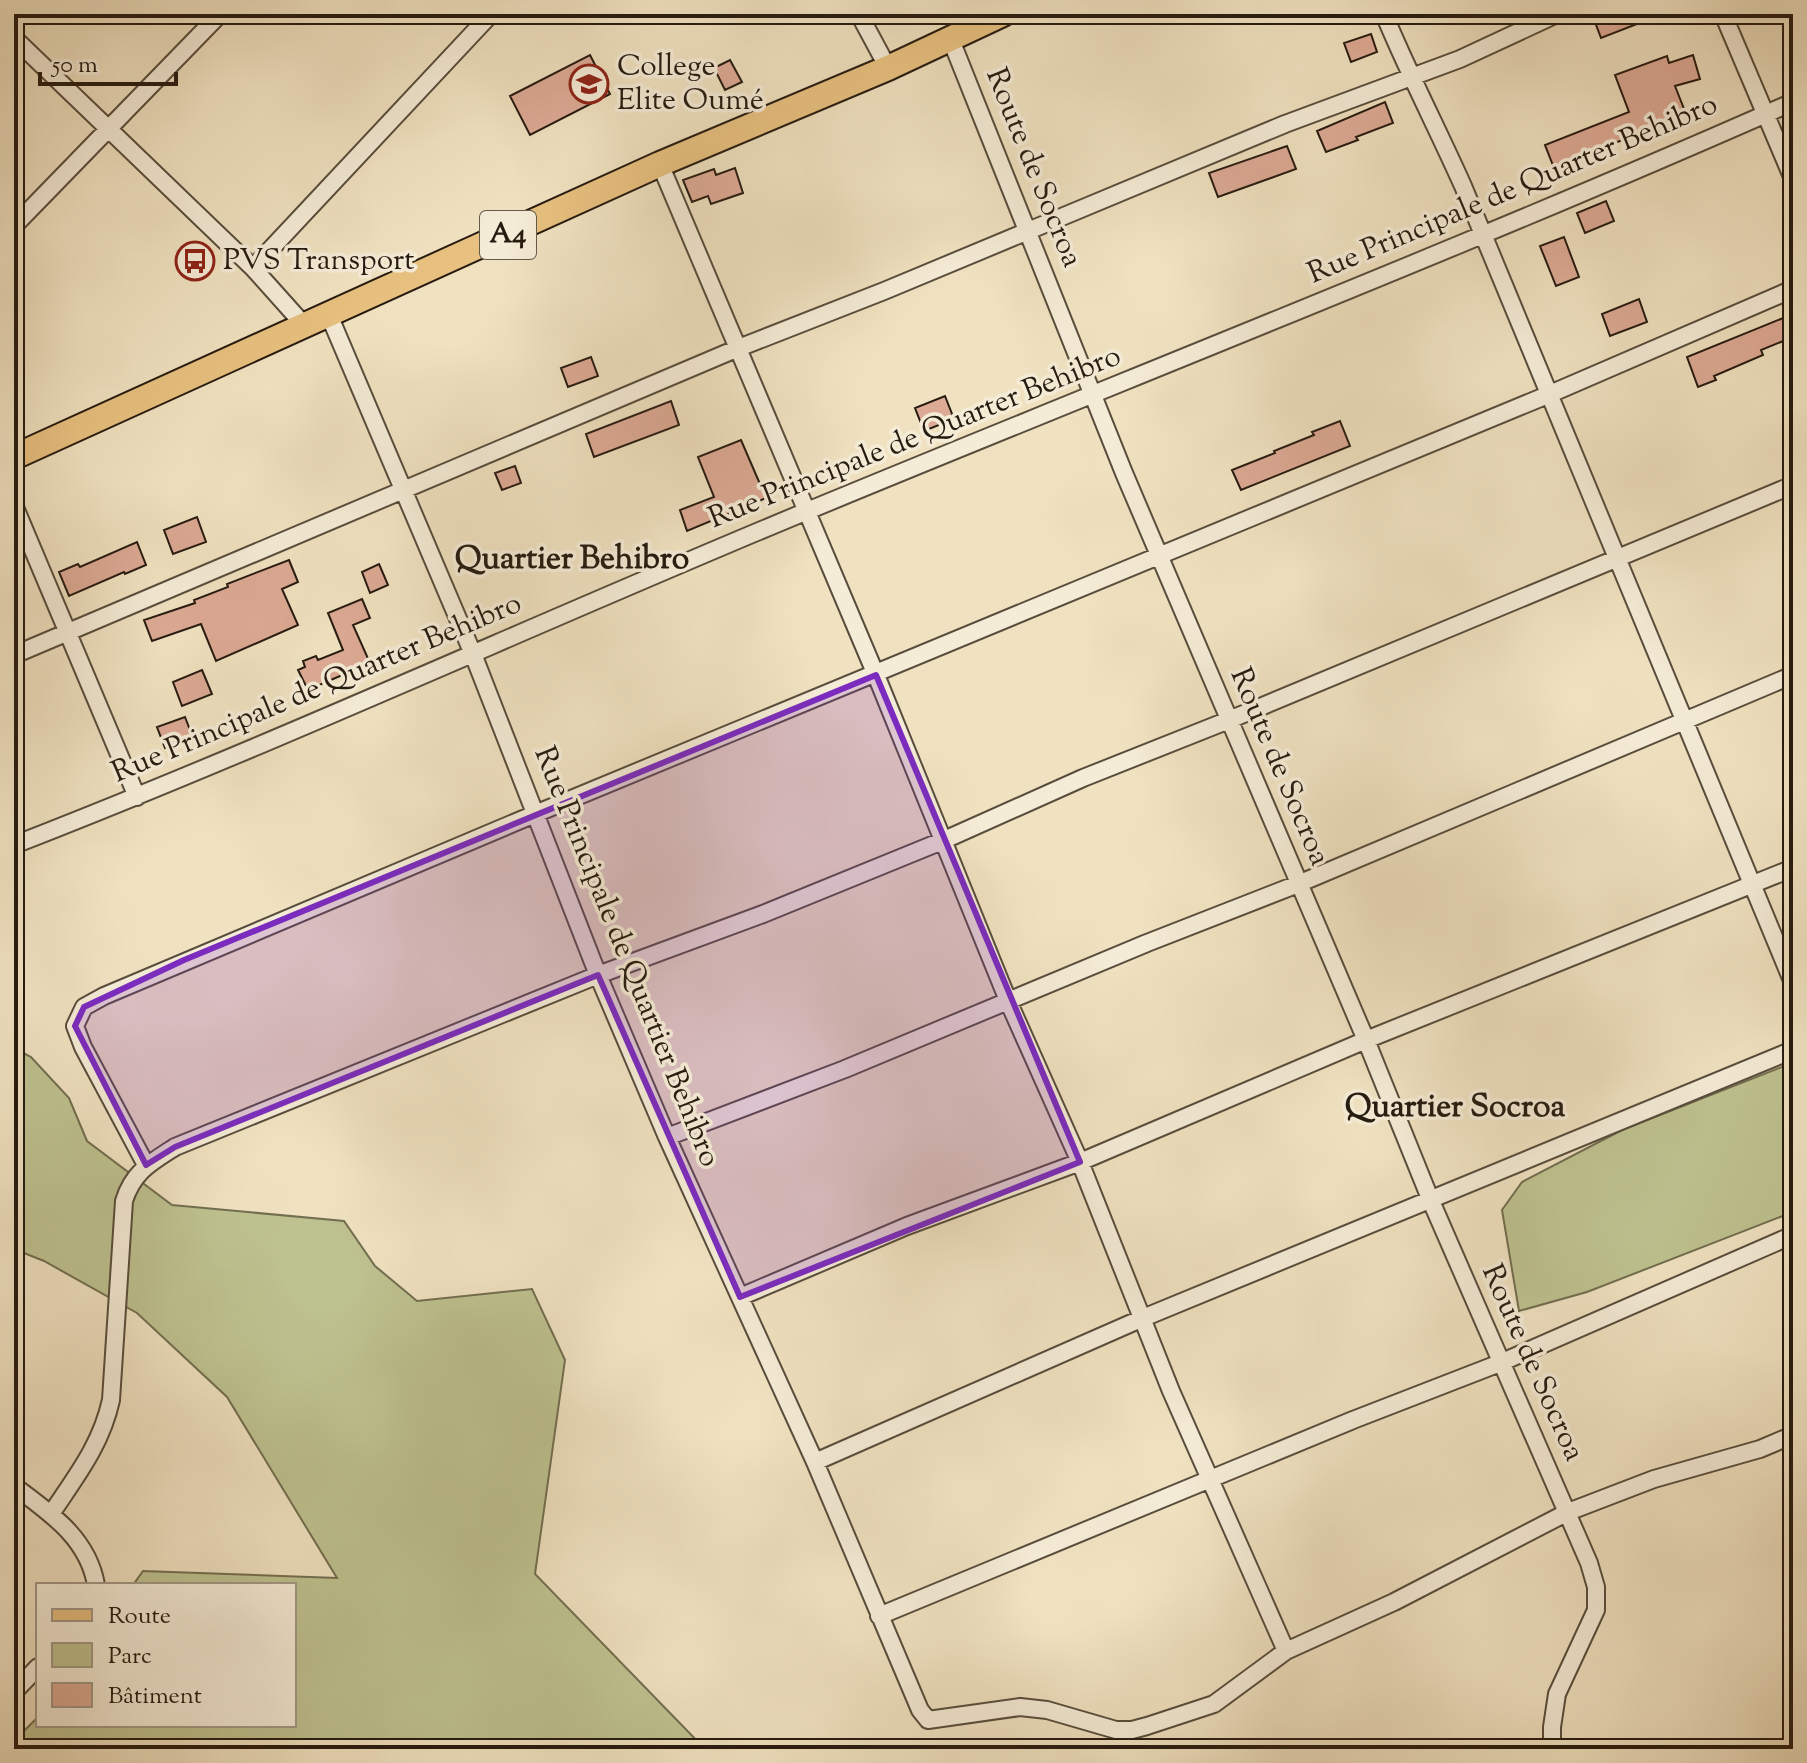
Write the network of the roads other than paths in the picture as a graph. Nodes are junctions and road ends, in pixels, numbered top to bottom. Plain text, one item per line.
1 (220, 14) edge
2 (491, 14) edge
3 (859, 14) edge
4 (1003, 14) edge
5 (1384, 14) edge
6 (1557, 14) edge
7 (1723, 14) edge
8 (14, 38) edge
9 (951, 40) junction
10 (888, 68) junction
11 (1410, 77) junction
12 (1793, 102) edge
13 (1767, 114) junction
14 (111, 129) junction
15 (660, 164) junction
16 (1793, 179) edge
17 (14, 226) edge
18 (1028, 232) junction
19 (1483, 236) junction
20 (253, 268) junction
21 (1793, 289) edge
22 (329, 315) junction
23 (304, 325) junction
24 (736, 349) junction
25 (1550, 394) junction
26 (1094, 396) junction
27 (14, 457) edge
28 (1793, 485) edge
29 (404, 489) junction
30 (14, 505) edge
31 (805, 512) junction
32 (1160, 557) junction
33 (1618, 559) junction
34 (67, 634) junction
35 (473, 654) junction
36 (14, 655) edge
37 (876, 675) junction
38 (1793, 675) edge
39 (1229, 720) junction
40 (1683, 720) junction
41 (137, 797) junction
42 (535, 814) junction
43 (942, 841) junction
44 (14, 845) edge
45 (1793, 868) edge
46 (1298, 884) junction
47 (1753, 884) junction
48 (598, 975) junction
49 (1793, 983) edge
50 (1009, 1003) junction
51 (1366, 1040) junction
52 (1793, 1050) edge
53 (667, 1137) junction
54 (1080, 1162) junction
55 (146, 1165) junction
56 (1431, 1201) junction
57 (1793, 1235) edge
58 (740, 1297) junction
59 (1143, 1318) junction
60 (1500, 1363) junction
61 (1793, 1435) edge
62 (815, 1462) junction
63 (1209, 1480) junction
64 (14, 1486) edge
65 (1568, 1512) junction
66 (51, 1514) junction
67 (96, 1583) edge
68 (879, 1616) junction
69 (1286, 1651) junction
70 (36, 1669) edge
71 (14, 1692) edge
72 (1552, 1749) edge

1 - 14 street
2 - 20 street
3 - 10 street
4 - 9 main road, A4
5 - 11 street
6 - 11 street
7 - 13 street
8 - 14 street
9 - 10 main road, A4
9 - 18 street, Route de Socroa
10 - 15 main road, A4
11 - 18 street
11 - 19 street
12 - 13 street, Rue Principale de Quarter Behibro
13 - 16 street
13 - 19 street, Rue Principale de Quarter Behibro
14 - 17 street
14 - 20 street
15 - 22 main road, A4
15 - 24 street
18 - 24 street
18 - 26 street, Route de Socroa
19 - 25 street
19 - 26 street, Rue Principale de Quarter Behibro
20 - 23 street
21 - 25 street
22 - 23 main road, A4
22 - 29 street, Rue Principale de Quartier Behibro
23 - 27 main road, A4
24 - 29 street
24 - 31 street
25 - 32 street
25 - 33 street
26 - 31 street, Rue Principale de Quarter Behibro
26 - 32 street, Route de Socroa
28 - 33 street
29 - 34 street
29 - 35 street, Rue Principale de Quartier Behibro
30 - 34 street
31 - 35 street, Rue Principale de Quarter Behibro
31 - 37 street
32 - 37 street
32 - 39 street, Route de Socroa
33 - 39 street
33 - 40 street
34 - 36 street
34 - 41 street
35 - 41 street, Rue Principale de Quarter Behibro
35 - 42 street, Rue Principale de Quartier Behibro
37 - 42 street
37 - 43 street
38 - 40 street
39 - 43 street
39 - 46 street, Route de Socroa
40 - 46 street
40 - 47 street
41 - 44 street, Rue Principale de Quarter Behibro
42 - 48 street, Rue Principale de Quartier Behibro
42 - 55 street
43 - 48 street
43 - 50 street
45 - 47 street
46 - 50 street
46 - 51 street, Route de Socroa
47 - 49 street
47 - 51 street
48 - 53 street, Rue Principale de Quartier Behibro
48 - 55 street
50 - 53 street
50 - 54 street
51 - 54 street
51 - 56 street, Route de Socroa
52 - 56 street
53 - 58 street, Rue Principale de Quartier Behibro
54 - 58 street
54 - 59 street
55 - 66 street
56 - 59 street
56 - 60 street, Route de Socroa
57 - 60 street
58 - 62 street, Rue Principale de Quartier Behibro
59 - 62 street
59 - 63 street
60 - 63 street
60 - 65 street, Route de Socroa
61 - 65 street
62 - 68 street, Rue Principale de Quartier Behibro
63 - 68 street
63 - 69 street
64 - 66 street
65 - 69 street
65 - 72 street, Route de Socroa
66 - 67 street
68 - 69 street, Rue Principale de Quartier Behibro
70 - 71 street

